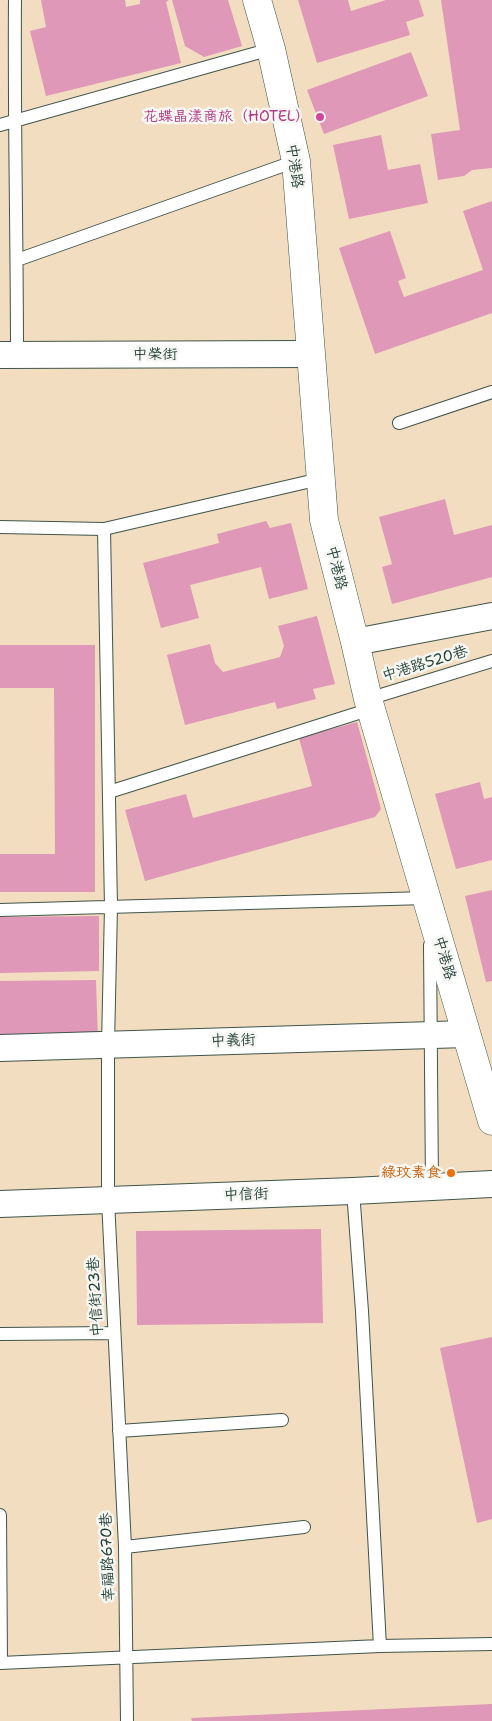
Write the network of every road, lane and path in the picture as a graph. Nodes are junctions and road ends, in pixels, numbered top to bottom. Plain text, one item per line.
1 (14, 0) edge
2 (257, 0) edge
3 (271, 49) junction
4 (14, 121) junction
5 (0, 125) edge
6 (296, 162) junction
7 (18, 260) junction
8 (311, 354) junction
9 (9, 355) edge
10 (492, 392) edge
11 (399, 423) dead end
12 (320, 479) junction
13 (0, 528) edge
14 (104, 529) junction
15 (492, 616) edge
16 (355, 642) junction
17 (492, 660) edge
18 (369, 704) junction
19 (109, 792) junction
20 (428, 905) junction
21 (111, 907) junction
22 (0, 910) edge
23 (466, 1034) junction
24 (431, 1035) junction
25 (108, 1045) junction
26 (0, 1048) edge
27 (492, 1121) edge
28 (492, 1184) edge
29 (432, 1188) junction
30 (353, 1191) junction
31 (108, 1200) junction
32 (0, 1204) edge
33 (114, 1333) junction
34 (0, 1334) edge
35 (118, 1393) joint
36 (282, 1420) dead end
37 (119, 1431) junction
38 (0, 1515) edge
39 (304, 1527) dead end
40 (125, 1548) junction
41 (492, 1644) edge
42 (380, 1646) junction
43 (127, 1656) junction
44 (1, 1663) edge
45 (127, 1721) edge

1 - 4 lane
2 - 3 street, 中港路
3 - 4 lane
3 - 6 street, 中港路
4 - 5 lane
4 - 7 lane
6 - 7 lane
6 - 8 street, 中港路
7 - 9 lane
8 - 9 street, 中榮街
8 - 12 street, 中港路
10 - 11 lane
12 - 14 lane
12 - 16 street, 中港路
13 - 14 lane
14 - 19 lane, 中信街23巷
15 - 16 street
16 - 18 street, 中港路
17 - 18 lane, 中港路520巷
18 - 19 lane, 中港路520巷
18 - 20 street, 中港路
19 - 21 lane, 中信街23巷
20 - 21 lane
20 - 23 street, 中港路
20 - 24 lane
21 - 22 lane
21 - 25 lane, 中信街23巷
23 - 24 street, 中義街
23 - 27 street, 中港路
24 - 25 street, 中義街
24 - 29 lane
25 - 26 street, 中義街
25 - 31 lane, 中信街23巷
28 - 29 street, 中信街
29 - 30 street, 中信街
30 - 31 street, 中信街
30 - 42 lane
31 - 32 street, 中信街
31 - 33 lane, 中信街23巷
33 - 34 lane
33 - 35 lane, 中信街23巷
35 - 37 lane, 幸福路670巷
36 - 37 lane
37 - 40 lane, 幸福路670巷
38 - 44 lane
39 - 40 lane
40 - 43 lane, 幸福路670巷
41 - 42 lane
42 - 43 lane
43 - 44 lane
43 - 45 lane, 幸福路670巷

